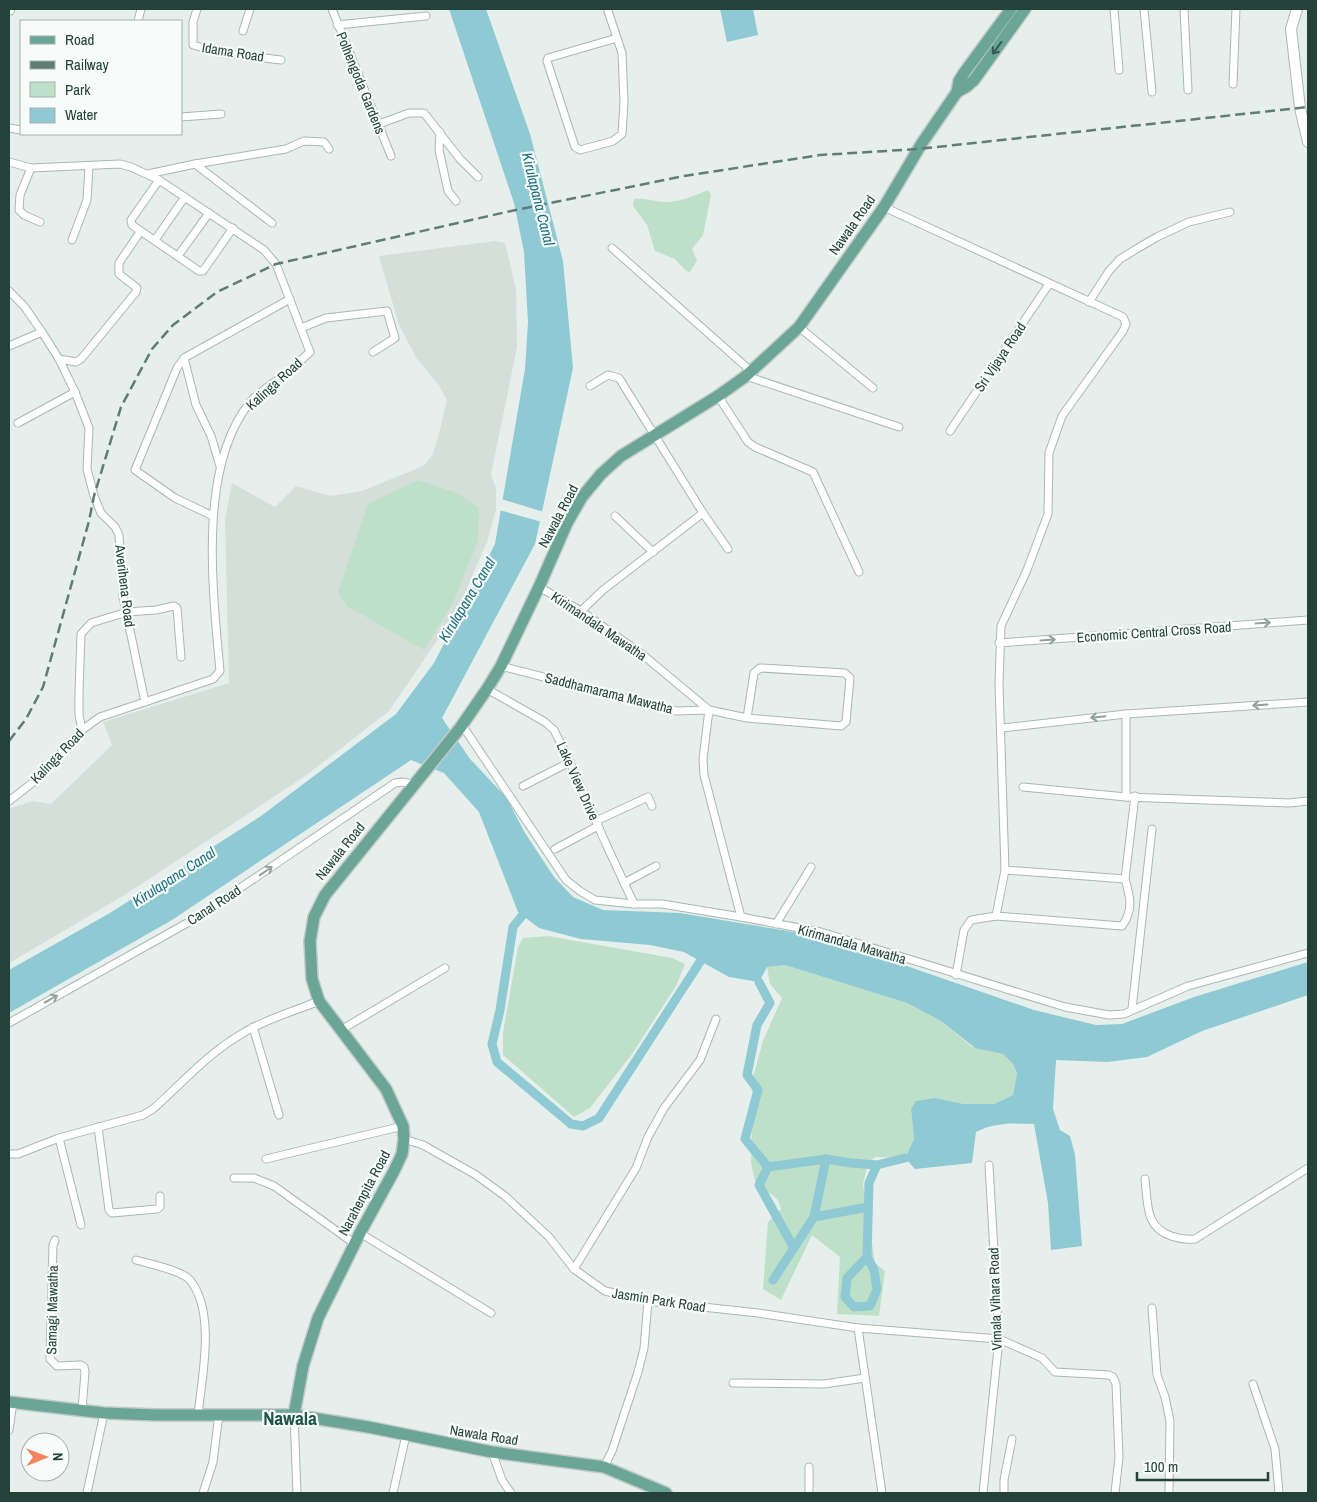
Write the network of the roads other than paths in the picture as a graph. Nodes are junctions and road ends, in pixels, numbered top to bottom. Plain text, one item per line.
1 (197, 9) edge
2 (250, 9) edge
3 (332, 9) edge
4 (608, 9) edge
5 (1011, 9) edge
6 (1025, 9) edge
7 (1114, 9) edge
8 (1144, 9) edge
9 (1184, 9) edge
10 (1236, 9) edge
11 (1297, 9) edge
12 (426, 16) dead end
13 (338, 25) junction
14 (243, 31) dead end
15 (617, 38) junction
16 (281, 60) dead end
17 (1119, 70) dead end
18 (1233, 84) dead end
19 (1188, 90) dead end
20 (957, 92) junction
21 (1152, 92) dead end
22 (221, 114) dead end
23 (182, 117) edge
24 (379, 124) junction
25 (440, 132) junction
26 (1308, 142) edge
27 (329, 150) dead end
28 (391, 156) dead end
29 (9, 162) edge
30 (195, 164) junction
31 (89, 166) junction
32 (31, 168) junction
33 (148, 174) junction
34 (478, 177) dead end
35 (159, 180) junction
36 (185, 197) junction
37 (456, 201) dead end
38 (884, 207) junction
39 (209, 212) junction
40 (1230, 212) dead end
41 (40, 222) dead end
42 (272, 223) dead end
43 (233, 228) junction
44 (140, 232) junction
45 (72, 240) dead end
46 (155, 240) junction
47 (612, 248) dead end
48 (178, 256) junction
49 (1049, 284) junction
50 (9, 291) edge
51 (290, 299) junction
52 (1089, 302) junction
53 (799, 327) junction
54 (302, 328) junction
55 (42, 332) junction
56 (9, 346) edge
57 (373, 352) dead end
58 (184, 358) junction
59 (59, 359) junction
60 (749, 374) junction
61 (590, 386) dead end
62 (873, 388) dead end
63 (76, 392) junction
64 (718, 396) junction
65 (18, 423) dead end
66 (899, 427) dead end
67 (950, 431) dead end
68 (654, 435) junction
69 (220, 466) junction
70 (703, 513) junction
71 (213, 516) junction
72 (615, 516) dead end
73 (728, 549) dead end
74 (653, 552) junction
75 (859, 572) dead end
76 (540, 587) junction
77 (581, 611) junction
78 (126, 612) junction
79 (1308, 620) edge
80 (1000, 643) junction
81 (181, 657) dead end
82 (501, 666) junction
83 (487, 689) junction
84 (145, 702) junction
85 (1308, 702) edge
86 (709, 710) junction
87 (1126, 714) junction
88 (747, 718) junction
89 (461, 726) junction
90 (1002, 728) junction
91 (82, 730) junction
92 (570, 762) junction
93 (413, 784) junction
94 (523, 786) dead end
95 (1023, 787) dead end
96 (1126, 796) junction
97 (1135, 796) junction
98 (1308, 800) edge
99 (9, 801) edge
100 (652, 806) dead end
101 (597, 823) junction
102 (1152, 829) dead end
103 (555, 849) dead end
104 (656, 866) dead end
105 (811, 867) dead end
106 (1005, 870) junction
107 (1125, 879) junction
108 (624, 883) junction
109 (634, 904) junction
110 (996, 916) junction
111 (741, 917) junction
112 (776, 924) junction
113 (1308, 953) edge
114 (445, 968) dead end
115 (956, 974) junction
116 (319, 1000) junction
117 (1132, 1009) junction
118 (716, 1019) dead end
119 (9, 1023) edge
120 (253, 1028) junction
121 (341, 1030) junction
122 (279, 1115) dead end
123 (403, 1126) junction
124 (98, 1127) junction
125 (59, 1138) junction
126 (404, 1139) junction
127 (9, 1154) edge
128 (266, 1159) dead end
129 (989, 1165) dead end
130 (1308, 1168) edge
131 (234, 1178) dead end
132 (1145, 1179) dead end
133 (160, 1196) dead end
134 (81, 1225) dead end
135 (357, 1239) junction
136 (55, 1240) dead end
137 (136, 1260) dead end
138 (574, 1269) junction
139 (648, 1301) junction
140 (1152, 1308) dead end
141 (491, 1313) dead end
142 (858, 1328) junction
143 (999, 1339) junction
144 (866, 1378) junction
145 (733, 1383) dead end
146 (1254, 1384) dead end
147 (11, 1402) edge
148 (82, 1410) junction
149 (104, 1413) junction
150 (198, 1415) junction
151 (219, 1415) junction
152 (294, 1415) junction
153 (9, 1430) edge
154 (406, 1435) junction
155 (1012, 1438) dead end
156 (492, 1452) junction
157 (604, 1467) junction
158 (809, 1467) dead end
159 (87, 1493) edge
160 (203, 1493) edge
161 (297, 1493) edge
162 (393, 1493) edge
163 (511, 1493) edge
164 (666, 1493) edge
165 (809, 1493) edge
166 (882, 1493) edge
167 (983, 1493) edge
168 (1004, 1493) edge
169 (1115, 1493) edge
170 (1169, 1493) edge
171 (1279, 1493) edge

1 - 16 street, Idama Road
2 - 14 street
3 - 13 street, Polhengoda Gardens
4 - 15 street
5 - 20 main road, Nawala Road
6 -> 20 main road, Nawala Road
7 - 17 street
8 - 21 street
9 - 19 street
10 - 18 street
11 - 26 main road
12 - 13 street
13 - 24 street, Polhengoda Gardens
15 - 15 street
20 - 38 main road, Nawala Road
22 - 23 street
24 - 25 street
24 - 28 street, Polhengoda Gardens
25 - 34 street
25 - 37 street
27 - 30 street
29 - 32 street, Kalinga Road
30 - 33 street
30 - 42 street
31 - 32 street, Kalinga Road
31 - 33 street, Kalinga Road
31 - 45 street
32 - 41 street
33 - 35 street, Kalinga Road
35 - 36 street, Kalinga Road
35 - 44 street
36 - 39 street, Kalinga Road
36 - 46 street
38 - 49 street
38 - 53 main road, Nawala Road
39 - 43 street, Kalinga Road
39 - 48 street
40 - 52 street
43 - 48 street
43 - 51 street, Kalinga Road
44 - 46 street
44 - 59 street
46 - 48 street
47 - 60 street
49 - 52 street
49 - 67 street, Sri Vijaya Road
50 - 55 street, Averihena Road
51 - 54 street, Kalinga Road
51 - 58 street
52 - 80 street
53 - 60 main road, Nawala Road
53 - 62 street
54 - 57 street
54 - 69 street, Kalinga Road
55 - 56 street
55 - 59 street, Averihena Road
58 - 69 street
58 - 71 street
59 - 63 street, Averihena Road
60 - 64 main road, Nawala Road
60 - 66 street
61 - 68 street
63 - 65 street
63 - 78 street, Averihena Road
64 - 68 main road, Nawala Road
64 - 75 street
68 - 70 street
68 - 76 main road, Nawala Road
69 - 71 street, Kalinga Road
70 - 73 street
70 - 74 street
71 - 84 street, Kalinga Road
72 - 74 street
74 - 77 street
76 - 77 street, Kirimandala Mawatha
76 - 82 main road, Nawala Road
77 - 86 street, Kirimandala Mawatha
78 - 81 street
78 - 84 street, Averihena Road
78 - 91 street
80 -> 79 street, Economic Central Cross Road
80 - 90 street
82 - 83 main road, Nawala Road
82 - 86 street, Saddhamarama Mawatha
83 - 89 main road, Nawala Road
83 - 92 street, Lake View Drive
84 - 91 street, Kalinga Road
85 -> 87 street
86 - 88 street, Saddhamarama Mawatha
86 - 111 street
87 -> 90 street
87 - 96 street
88 - 88 street, Saddhamarama Mawatha
89 - 93 main road, Nawala Road
89 - 109 street, Kirimandala Mawatha
90 - 106 street
91 - 99 street, Kalinga Road
92 - 94 street
92 - 101 street, Lake View Drive
93 - 116 main road, Nawala Road
119 -> 93 street, Canal Road
95 - 96 street
96 - 97 street
97 - 98 street
97 - 107 street
100 - 101 street
101 - 103 street
101 - 108 street, Lake View Drive
102 - 117 street
104 - 108 street
105 - 112 street
106 - 107 street
106 - 110 street
107 - 110 street
108 - 109 street, Lake View Drive
109 - 111 street, Kirimandala Mawatha
110 - 115 street
111 - 112 street, Kirimandala Mawatha
112 - 115 street, Kirimandala Mawatha
113 - 117 street, Kirimandala Mawatha
114 - 121 street
115 - 117 street, Kirimandala Mawatha
116 - 120 street
116 - 121 main road, Narahenpita Road
118 - 138 street
120 - 122 street
120 - 124 street
121 - 123 main road, Narahenpita Road
123 - 126 main road, Narahenpita Road
123 - 128 street
124 - 125 street
124 - 133 street
125 - 127 street
125 - 134 street
126 - 135 main road, Narahenpita Road
126 - 138 street, Jasmin Park Road
129 - 143 street, Vimala Vihara Road
130 - 132 street
131 - 135 street
135 - 141 street
135 - 152 main road, Narahenpita Road
136 - 148 street, Samagi Mawatha
137 - 150 street
138 - 139 street, Jasmin Park Road
139 - 142 street, Jasmin Park Road
139 - 157 street
140 - 170 street
142 - 143 street, Jasmin Park Road
142 - 144 street
143 - 167 street, Vimala Vihara Road
143 - 169 street, Jasmin Park Road
144 - 145 street
144 - 166 street
146 - 171 street
147 - 148 main road, Nawala Road
147 - 153 street
148 - 149 main road, Nawala Road
149 - 150 main road, Nawala Road
149 - 159 street
150 - 151 main road, Nawala Road
151 - 152 main road, Nawala Road
151 - 160 street
152 - 154 main road, Nawala Road
152 - 161 street
154 - 156 main road, Nawala Road
154 - 162 street
155 - 168 street
156 - 157 main road, Nawala Road
156 - 163 street
157 - 164 main road, Nawala Road
158 - 165 street

